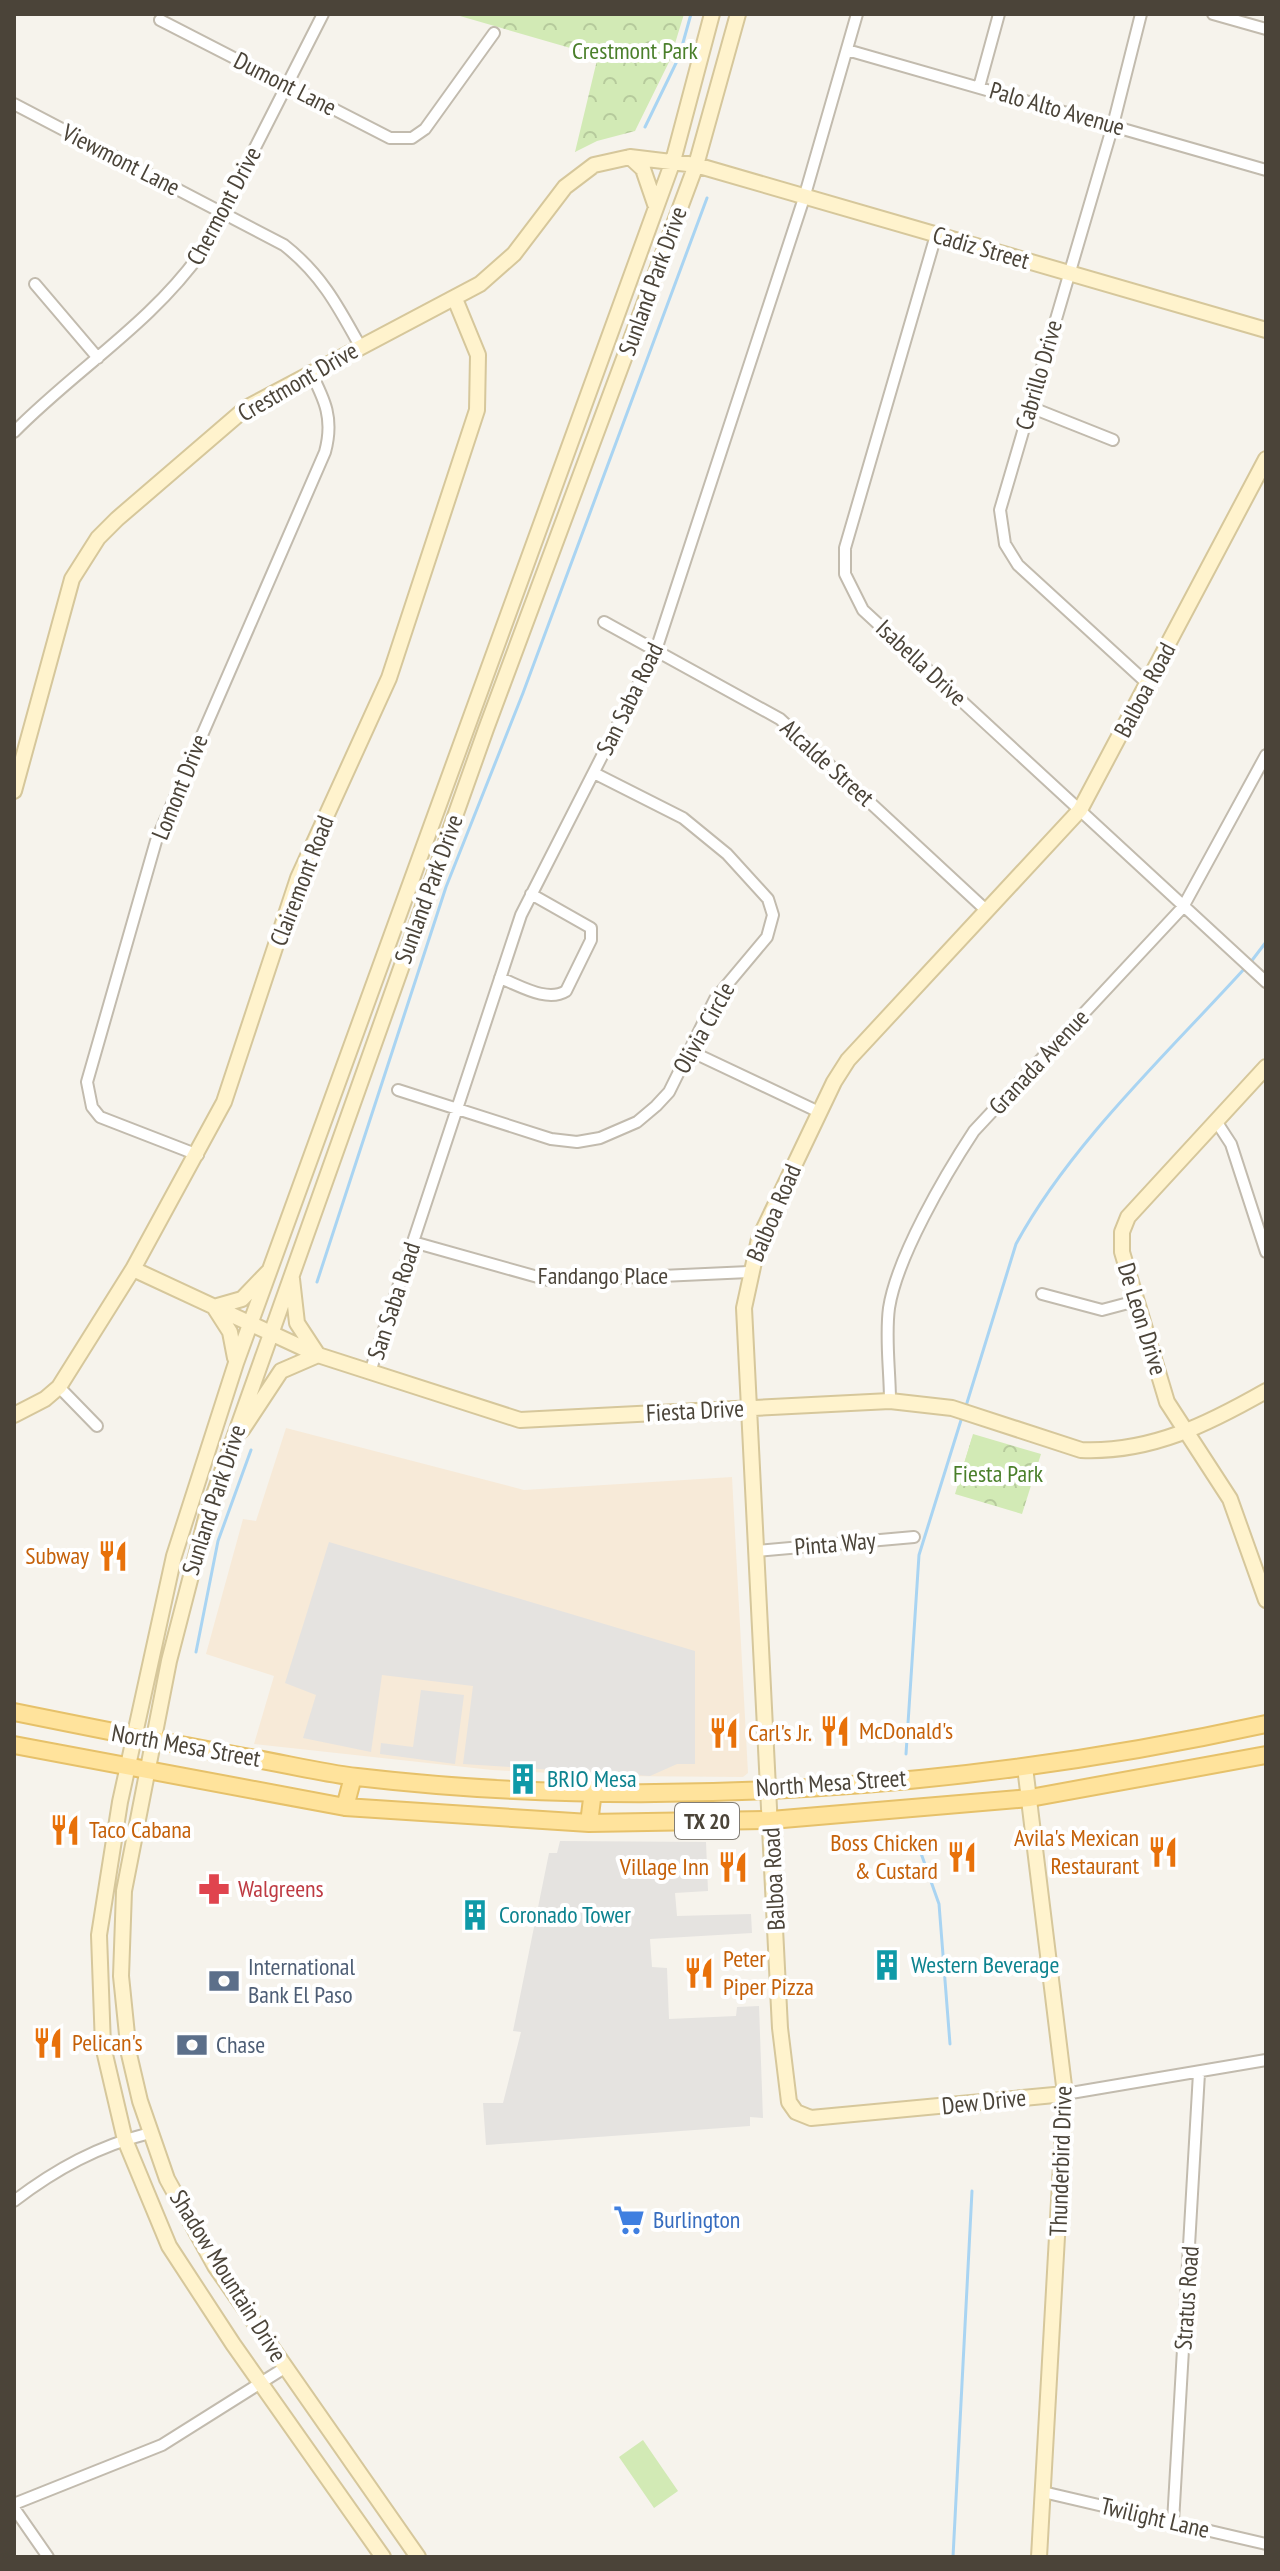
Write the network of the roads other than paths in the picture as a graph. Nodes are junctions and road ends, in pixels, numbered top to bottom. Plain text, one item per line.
1 (323, 14) edge
2 (712, 14) edge
3 (738, 14) edge
4 (857, 14) edge
5 (999, 14) edge
6 (1141, 14) edge
7 (1213, 14) edge
8 (160, 20) dead end
9 (1266, 29) edge
10 (494, 33) dead end
11 (847, 50) junction
12 (287, 85) junction
13 (979, 87) junction
14 (14, 104) edge
15 (1113, 125) junction
16 (630, 157) junction
17 (673, 161) junction
18 (696, 165) junction
19 (1266, 170) edge
20 (804, 198) junction
21 (655, 209) junction
22 (222, 212) junction
23 (936, 235) junction
24 (1068, 273) junction
25 (35, 284) dead end
26 (455, 299) junction
27 (1266, 330) edge
28 (360, 346) junction
29 (98, 358) junction
30 (310, 371) junction
31 (1030, 407) junction
32 (14, 432) edge
33 (1113, 440) dead end
34 (1266, 459) edge
35 (604, 622) dead end
36 (656, 650) junction
37 (1148, 684) junction
38 (1266, 755) edge
39 (594, 773) junction
40 (14, 791) edge
41 (1080, 810) junction
42 (531, 894) junction
43 (1183, 907) junction
44 (987, 911) junction
45 (500, 978) junction
46 (1266, 982) edge
47 (690, 1051) junction
48 (1266, 1067) edge
49 (398, 1090) dead end
50 (456, 1110) junction
51 (819, 1112) junction
52 (1216, 1121) junction
53 (198, 1155) junction
54 (413, 1242) junction
55 (1266, 1252) edge
56 (272, 1268) junction
57 (133, 1269) junction
58 (292, 1270) junction
59 (749, 1272) junction
60 (1042, 1294) dead end
61 (1136, 1301) junction
62 (214, 1307) junction
63 (252, 1325) junction
64 (270, 1334) junction
65 (318, 1355) junction
66 (236, 1363) junction
67 (370, 1372) junction
68 (59, 1387) junction
69 (1266, 1391) edge
70 (890, 1401) junction
71 (749, 1408) junction
72 (14, 1415) edge
73 (97, 1426) dead end
74 (1186, 1433) junction
75 (230, 1447) junction
76 (914, 1537) dead end
77 (757, 1551) junction
78 (174, 1556) junction
79 (193, 1561) junction
80 (1266, 1600) edge
81 (14, 1712) edge
82 (1266, 1724) edge
83 (135, 1737) junction
84 (153, 1740) junction
85 (14, 1745) edge
86 (1266, 1755) edge
87 (1025, 1767) junction
88 (128, 1768) junction
89 (147, 1771) junction
90 (353, 1777) junction
91 (770, 1790) junction
92 (593, 1791) junction
93 (1030, 1798) junction
94 (345, 1807) junction
95 (771, 1820) junction
96 (589, 1823) junction
97 (121, 1976) junction
98 (98, 1978) junction
99 (1266, 2060) edge
100 (1199, 2073) junction
101 (1065, 2094) junction
102 (796, 2112) joint
103 (150, 2133) junction
104 (125, 2140) junction
105 (14, 2201) edge
106 (286, 2367) junction
107 (261, 2384) junction
108 (1043, 2492) junction
109 (14, 2506) edge
110 (393, 2521) junction
111 (1173, 2522) junction
112 (369, 2537) junction
113 (1266, 2544) edge
114 (48, 2557) edge
115 (383, 2557) edge
116 (418, 2557) edge
117 (1039, 2557) edge

1 - 12 street, Chermont Drive
2 - 17 street, Sunland Park Drive
3 - 18 street, Sunland Park Drive
4 - 11 street, San Saba Road
5 - 13 street
6 - 15 street, Cabrillo Drive
7 - 9 street
8 - 12 street, Dumont Lane
10 - 12 street, Dumont Lane
11 - 13 street, Palo Alto Avenue
11 - 20 street, San Saba Road
12 - 22 street, Chermont Drive
13 - 15 street, Palo Alto Avenue
14 - 22 street, Viewmont Lane
15 - 19 street, Palo Alto Avenue
15 - 24 street, Cabrillo Drive
16 - 17 street, Crestmont Drive
16 - 21 street
16 - 26 street, Crestmont Drive
17 - 18 street, Crestmont Drive
17 - 21 street, Sunland Park Drive
18 - 20 street, Cadiz Street
18 - 58 street, Sunland Park Drive
20 - 23 street, Cadiz Street
20 - 36 street, San Saba Road
21 - 56 street, Sunland Park Drive
22 - 28 street, Viewmont Lane
22 - 29 street, Chermont Drive
23 - 24 street, Cadiz Street
23 - 41 street, Isabella Drive
24 - 27 street, Cadiz Street
24 - 31 street, Cabrillo Drive
25 - 29 street
26 - 28 street, Crestmont Drive
26 - 53 street, Clairemont Road
28 - 30 street, Crestmont Drive
29 - 32 street, Chermont Drive
30 - 40 street, Crestmont Drive
30 - 53 street, Lomont Drive
31 - 33 street
31 - 37 street, Cabrillo Drive
34 - 37 street, Balboa Road
35 - 36 street, Alcalde Street
36 - 39 street, San Saba Road
36 - 44 street, Alcalde Street
37 - 41 street, Balboa Road
38 - 43 street, Granada Avenue
39 - 42 street, San Saba Road
39 - 47 street, Olivia Circle
41 - 43 street, Isabella Drive
41 - 44 street, Balboa Road
42 - 45 street, San Saba Road
42 - 45 street
43 - 46 street, Isabella Drive
43 - 70 street, Granada Avenue
44 - 51 street, Balboa Road
45 - 50 street, San Saba Road
47 - 50 street, Olivia Circle
47 - 51 street
48 - 52 street, De Leon Drive
49 - 50 street, Olivia Circle
50 - 54 street, San Saba Road
51 - 59 street, Balboa Road
52 - 55 street
52 - 61 street, De Leon Drive
53 - 57 street, Clairemont Road
54 - 59 street, Fandango Place
54 - 67 street, San Saba Road
56 - 62 street
56 - 63 street, Sunland Park Drive
57 - 62 street, Fiesta Drive
57 - 68 street, Clairemont Road
58 - 64 street, Sunland Park Drive
58 - 65 street
59 - 71 street, Balboa Road
60 - 61 street
61 - 74 street, De Leon Drive
62 - 63 street, Fiesta Drive
62 - 66 street
63 - 64 street, Fiesta Drive
63 - 66 street, Sunland Park Drive
64 - 65 street, Fiesta Drive
64 - 75 street, Sunland Park Drive
65 - 67 street, Fiesta Drive
65 - 75 street
66 - 78 street, Sunland Park Drive
67 - 71 street, Fiesta Drive
68 - 72 street, Clairemont Road
68 - 73 street
69 - 74 street, Fiesta Drive
70 - 71 street, Fiesta Drive
70 - 74 street, Fiesta Drive
71 - 77 street, Balboa Road
74 - 80 street, De Leon Drive
75 - 79 street, Sunland Park Drive
76 - 77 street, Pinta Way
77 - 91 street, Balboa Road
78 - 79 street
78 - 83 street, Sunland Park Drive
79 - 84 street, Sunland Park Drive
81 - 83 main road, North Mesa Street / TX 20
82 - 87 main road, North Mesa Street / TX 20
83 - 84 main road, North Mesa Street / TX 20
83 - 88 street, Sunland Park Drive
84 - 89 street, Sunland Park Drive
84 - 90 main road, North Mesa Street / TX 20
85 - 88 main road, North Mesa Street / TX 20
86 - 93 main road, North Mesa Street / TX 20
87 - 91 main road, North Mesa Street / TX 20
87 - 93 street, Thunderbird Drive
88 - 89 main road, North Mesa Street / TX 20
88 - 98 street, Shadow Mountain Drive
89 - 94 main road, North Mesa Street / TX 20
89 - 97 street, Shadow Mountain Drive
90 - 92 main road, North Mesa Street / TX 20
90 - 94 main road
91 - 92 main road, North Mesa Street / TX 20
91 - 95 street, Balboa Road
92 - 96 main road
93 - 95 main road, North Mesa Street / TX 20
93 - 101 street, Thunderbird Drive
94 - 96 main road, North Mesa Street / TX 20
95 - 96 main road, North Mesa Street / TX 20
95 - 102 street, Balboa Road
97 - 98 street
97 - 103 street, Shadow Mountain Drive
98 - 104 street, Shadow Mountain Drive
99 - 100 street, Dew Drive
100 - 101 street, Dew Drive
100 - 111 street, Stratus Road
101 - 102 street, Dew Drive
101 - 108 street, Thunderbird Drive
103 - 104 street
103 - 106 street, Shadow Mountain Drive
104 - 105 street
104 - 107 street, Shadow Mountain Drive
106 - 107 street
106 - 110 street, Shadow Mountain Drive
107 - 109 street
107 - 112 street, Shadow Mountain Drive
108 - 111 street, Twilight Lane
108 - 117 street, Thunderbird Drive
109 - 114 street
110 - 112 street
110 - 116 street, Shadow Mountain Drive
111 - 113 street, Twilight Lane
112 - 115 street, Shadow Mountain Drive

